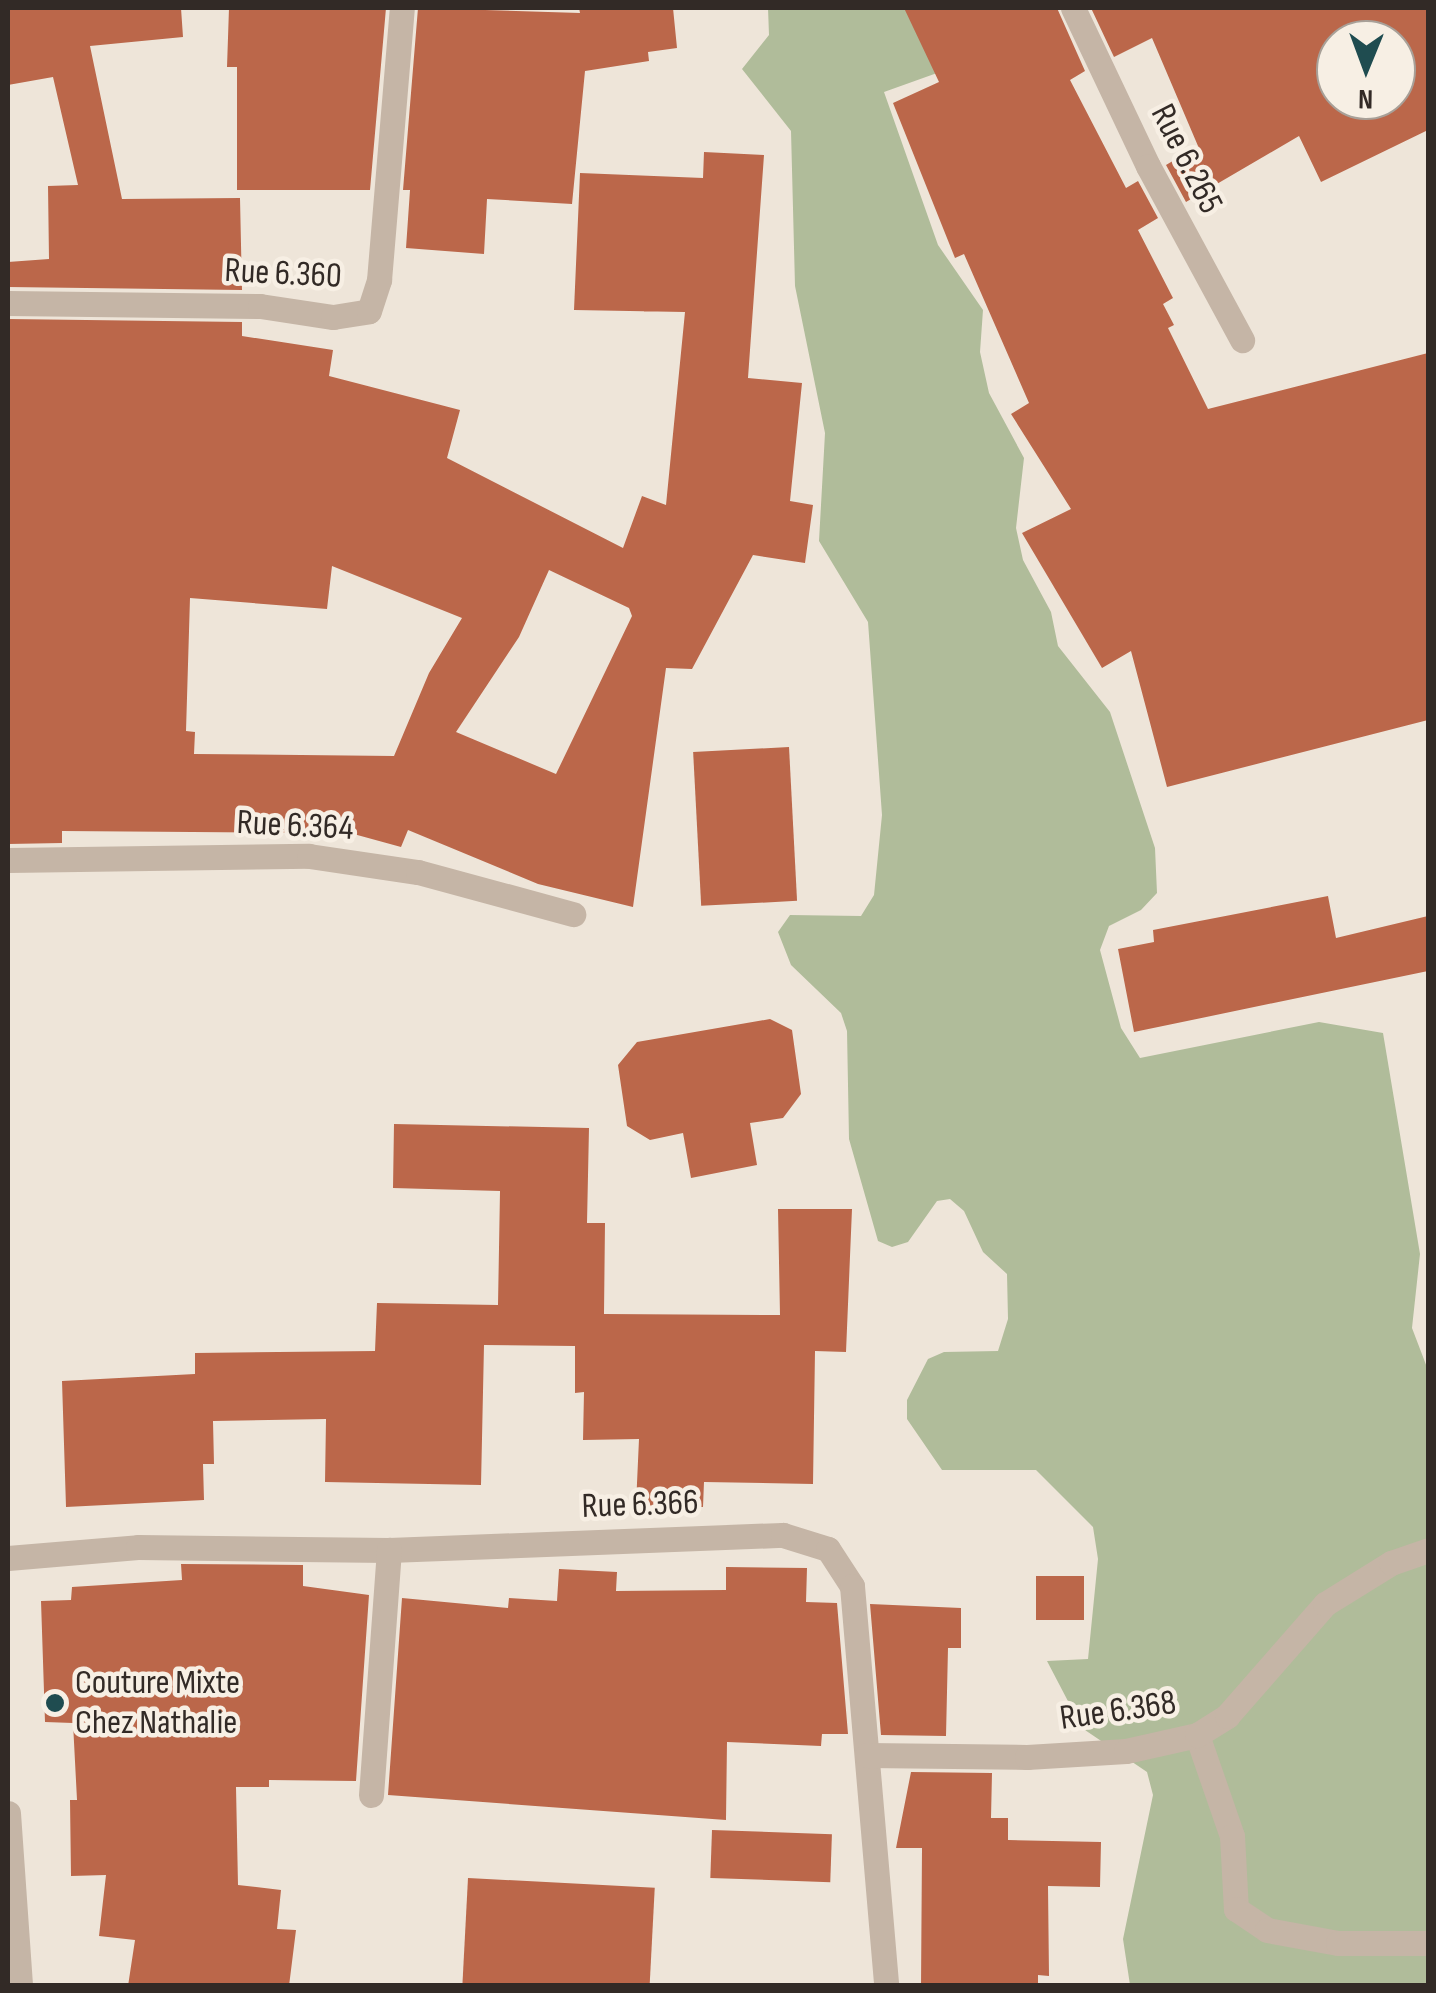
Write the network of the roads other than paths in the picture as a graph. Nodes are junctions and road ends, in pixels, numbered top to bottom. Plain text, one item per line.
1 (402, 8) edge
2 (1074, 8) edge
3 (8, 303) edge
4 (1242, 340) dead end
5 (8, 860) edge
6 (573, 914) dead end
7 (389, 1550) junction
8 (1428, 1550) edge
9 (8, 1558) edge
10 (1197, 1734) junction
11 (867, 1755) junction
12 (371, 1795) dead end
13 (8, 1827) edge
14 (1428, 1943) edge
15 (20, 1986) edge
16 (886, 1986) edge

1 - 3 street, Rue 6.360
2 - 4 street, Rue 6.265
5 - 6 street, Rue 6.364
7 - 9 street, Rue 6.366
7 - 11 street, Rue 6.366
7 - 12 street
8 - 10 street, Rue 6.368
10 - 11 street, Rue 6.368
10 - 14 street
11 - 16 street, Rue 6.366
13 - 15 street

